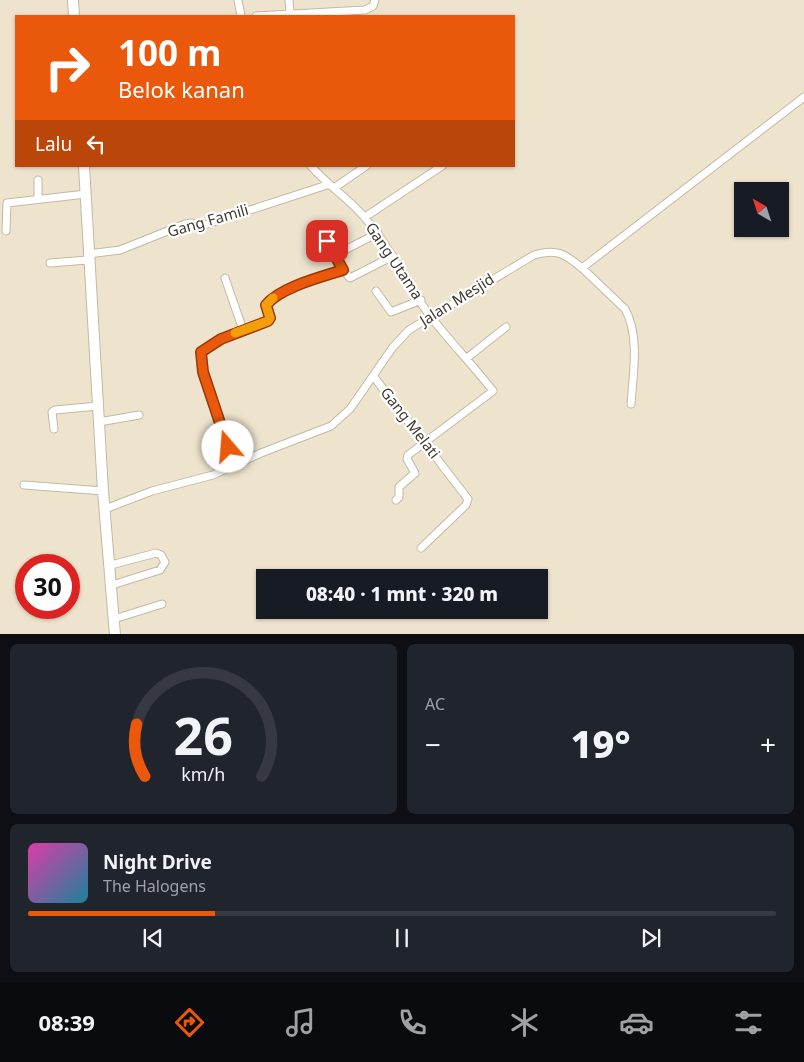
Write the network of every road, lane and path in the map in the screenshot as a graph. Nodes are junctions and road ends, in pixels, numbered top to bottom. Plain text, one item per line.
1 (73, 0) edge
2 (238, 0) edge
3 (289, 0) edge
4 (375, 0) edge
5 (290, 14) junction
6 (74, 15) edge
7 (241, 15) edge
8 (274, 15) edge
9 (804, 97) edge
10 (84, 167) edge
11 (313, 167) edge
12 (364, 167) edge
13 (440, 167) edge
14 (38, 180) dead end
15 (330, 186) junction
16 (86, 194) junction
17 (38, 199) junction
18 (365, 217) junction
19 (6, 230) dead end
20 (378, 233) junction
21 (327, 241) dead end
22 (335, 255) junction
23 (393, 256) junction
24 (88, 257) junction
25 (50, 264) dead end
26 (582, 268) junction
27 (343, 270) junction
28 (225, 278) dead end
29 (376, 291) dead end
30 (420, 300) junction
31 (431, 316) junction
32 (506, 327) dead end
33 (244, 330) junction
34 (467, 358) junction
35 (374, 376) junction
36 (631, 404) dead end
37 (98, 406) junction
38 (139, 415) dead end
39 (99, 422) junction
40 (54, 429) dead end
41 (424, 442) junction
42 (234, 466) junction
43 (24, 485) dead end
44 (103, 491) junction
45 (396, 500) dead end
46 (104, 510) junction
47 (421, 548) dead end
48 (111, 565) junction
49 (112, 585) junction
50 (162, 604) dead end
51 (114, 619) junction
52 (115, 634) edge

1 - 6 street
2 - 7 street
3 - 5 street
4 - 5 street
5 - 8 street
9 - 26 street
10 - 16 street
11 - 15 street, Gang Utama
12 - 15 street, Gang Famili
13 - 18 street
14 - 17 street
15 - 18 street, Gang Utama
15 - 24 street, Gang Famili
16 - 17 street
16 - 24 street
17 - 19 street
18 - 20 street, Gang Utama
20 - 22 street
20 - 23 street, Gang Utama
21 - 22 street
22 - 27 street
23 - 27 street
23 - 30 street, Gang Utama
24 - 25 street, Gang Famili
24 - 37 street
26 - 31 street, Jalan Mesjid
26 - 36 street, Jalan Mesjid
27 - 33 street
28 - 33 street
29 - 30 street
30 - 31 street, Gang Utama
31 - 34 street, Gang Utama
31 - 35 street, Jalan Mesjid
32 - 34 street
33 - 42 street
34 - 41 street, Gang Utama
35 - 41 street, Gang Melati
35 - 42 street, Jalan Mesjid
37 - 39 street
37 - 40 street
38 - 39 street
39 - 44 street
41 - 45 street
41 - 47 street, Gang Melati
42 - 46 street, Jalan Mesjid
43 - 44 street
44 - 46 street
46 - 48 street
48 - 49 street
48 - 49 street
49 - 51 street
50 - 51 street
51 - 52 street

